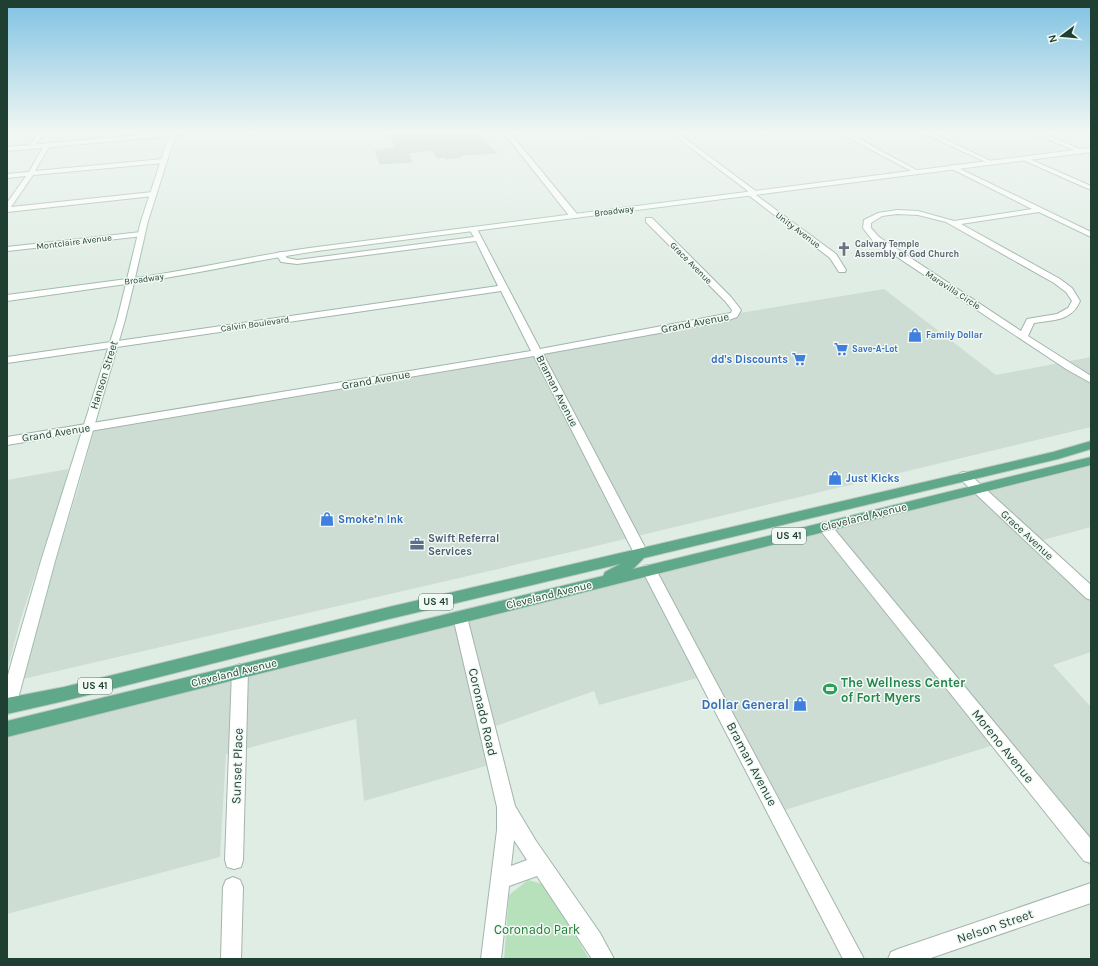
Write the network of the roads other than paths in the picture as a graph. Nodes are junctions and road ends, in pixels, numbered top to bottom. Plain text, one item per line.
1 (27, 178) edge
2 (158, 178) edge
3 (543, 178) edge
4 (733, 178) edge
5 (869, 178) edge
6 (974, 178) edge
7 (1069, 178) edge
8 (1091, 188) edge
9 (752, 193) junction
10 (153, 194) junction
11 (7, 209) edge
12 (1039, 210) junction
13 (574, 216) junction
14 (649, 220) dead end
15 (953, 223) junction
16 (472, 229) junction
17 (141, 234) junction
18 (1091, 235) edge
19 (477, 239) junction
20 (7, 249) edge
21 (280, 254) junction
22 (842, 270) dead end
23 (130, 281) junction
24 (503, 288) junction
25 (7, 298) edge
26 (734, 307) joint
27 (1023, 336) junction
28 (113, 345) junction
29 (537, 352) junction
30 (7, 360) edge
31 (1091, 380) edge
32 (88, 428) junction
33 (7, 442) edge
34 (1091, 445) edge
35 (1091, 461) edge
36 (964, 476) junction
37 (978, 489) junction
38 (825, 527) junction
39 (689, 542) junction
40 (641, 553) junction
41 (649, 570) junction
42 (600, 582) junction
43 (1091, 594) edge
44 (460, 617) junction
45 (240, 671) junction
46 (7, 707) edge
47 (7, 729) edge
48 (506, 807) junction
49 (1091, 854) edge
50 (234, 860) dead end
51 (541, 865) junction
52 (501, 879) junction
53 (234, 887) dead end
54 (1091, 893) edge
55 (231, 959) edge
56 (491, 959) edge
57 (604, 959) edge
58 (854, 959) edge
59 (898, 959) edge

1 - 11 street
2 - 10 street, Hanson Street
3 - 13 street
4 - 9 street, Unity Avenue
5 - 9 street, Broadway
6 - 12 street
7 - 8 street
9 - 13 street, Broadway
9 - 22 street, Unity Avenue
10 - 11 street
10 - 17 street, Hanson Street
12 - 15 street, Maravilla Circle
12 - 18 street
13 - 16 street, Broadway
14 - 26 street, Grace Avenue
15 - 27 street, Maravilla Circle
15 - 27 street, Maravilla Circle
16 - 19 street, Braman Avenue
16 - 21 street, Broadway
17 - 20 street, Montclaire Avenue
17 - 23 street, Hanson Street
19 - 21 street
19 - 24 street, Braman Avenue
21 - 23 street, Broadway
23 - 25 street, Broadway
23 - 28 street, Hanson Street
24 - 28 street, Calvin Boulevard
24 - 29 street, Braman Avenue
26 - 29 street, Grand Avenue
27 - 31 street, Maravilla Circle
28 - 30 street, Calvin Boulevard
28 - 32 street, Hanson Street
29 - 32 street, Grand Avenue
29 - 40 street, Braman Avenue
32 - 33 street, Grand Avenue
32 - 46 street, Hanson Street
34 - 36 main road, Cleveland Avenue / US 41
35 - 37 main road, Cleveland Avenue / US 41
36 - 37 street, Grace Avenue
36 - 39 main road, Cleveland Avenue / US 41
37 - 38 main road, Cleveland Avenue / US 41
37 - 43 street, Grace Avenue
38 - 41 main road, Cleveland Avenue / US 41
38 - 49 street, Moreno Avenue
39 - 40 main road, Cleveland Avenue / US 41
39 - 41 main road
40 - 42 main road
40 - 46 main road, Cleveland Avenue / US 41
41 - 42 main road, Cleveland Avenue / US 41
41 - 58 street, Braman Avenue
42 - 44 main road, Cleveland Avenue / US 41
44 - 45 main road, Cleveland Avenue / US 41
44 - 48 street, Coronado Road
45 - 47 main road, Cleveland Avenue / US 41
45 - 50 street, Sunset Place
48 - 51 street, Coronado Road
48 - 52 street, Coronado Road
51 - 52 street
51 - 57 street, Coronado Road
52 - 56 street, Coronado Road
53 - 55 street
54 - 59 street, Nelson Street

